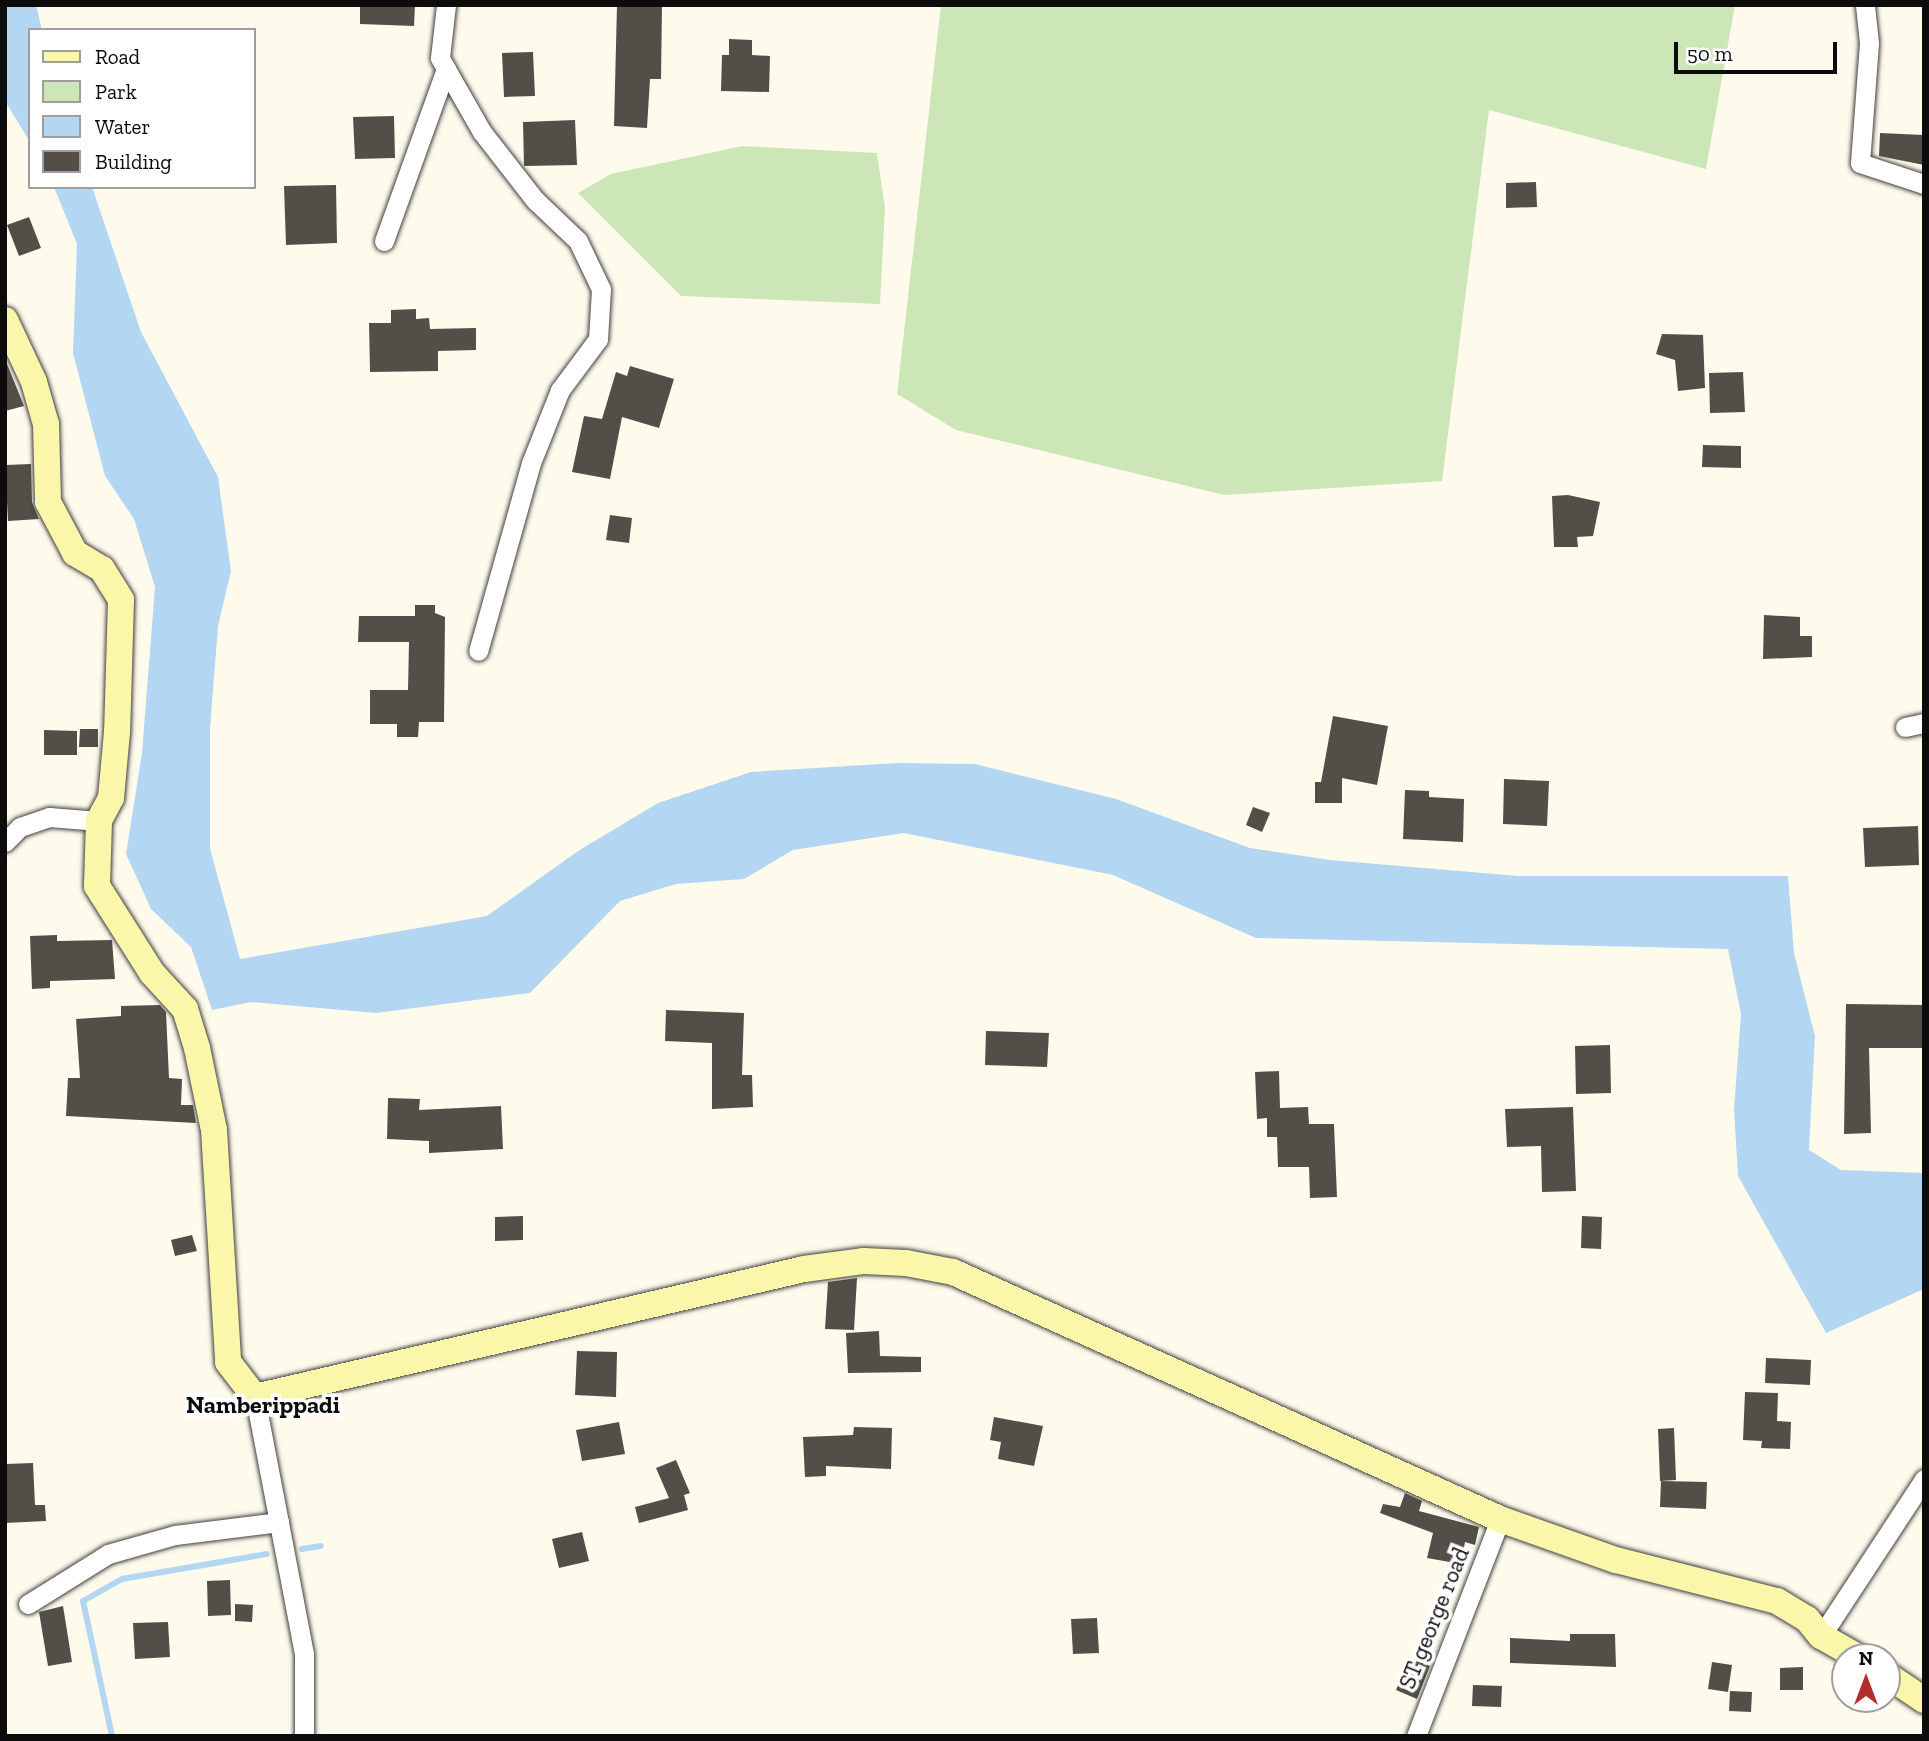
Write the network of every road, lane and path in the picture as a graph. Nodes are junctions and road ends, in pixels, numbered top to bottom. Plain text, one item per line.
1 (446, 5) edge
2 (1866, 5) edge
3 (446, 69) junction
4 (1924, 184) edge
5 (384, 242) dead end
6 (5, 320) edge
7 (478, 651) dead end
8 (99, 821) junction
9 (5, 842) edge
10 (255, 1397) junction
11 (1924, 1479) edge
12 (1500, 1519) junction
13 (279, 1522) junction
14 (28, 1604) dead end
15 (1821, 1636) junction
16 (1833, 1643) edge
17 (1901, 1684) edge
18 (1924, 1700) edge
19 (304, 1736) edge
20 (1416, 1736) edge

1 - 3 street
2 - 4 street
3 - 5 street
3 - 7 street
6 - 8 main road
8 - 9 street
8 - 10 main road
10 - 12 main road
10 - 13 street
11 - 15 street
12 - 15 main road
12 - 20 street, ST george road
13 - 14 street
13 - 19 street
15 - 16 main road
17 - 18 main road

